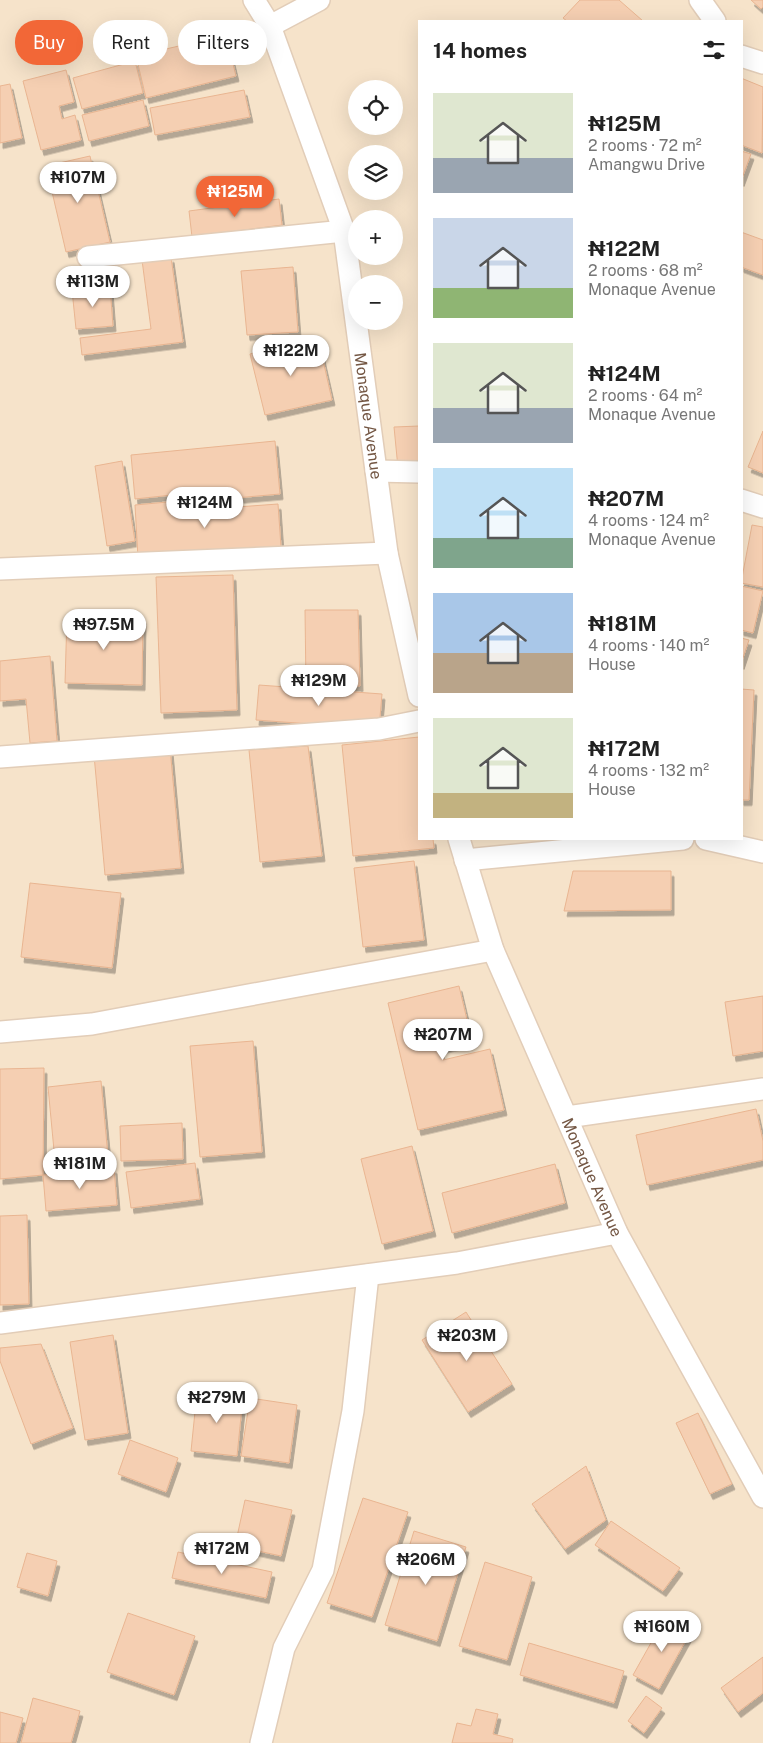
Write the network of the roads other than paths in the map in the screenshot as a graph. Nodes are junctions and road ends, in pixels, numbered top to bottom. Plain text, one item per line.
1 (254, 0) edge
2 (319, 0) edge
3 (700, 0) edge
4 (714, 20) edge
5 (270, 26) junction
6 (743, 57) edge
7 (763, 63) edge
8 (344, 231) junction
9 (88, 257) dead end
10 (376, 471) junction
11 (418, 472) edge
12 (743, 501) edge
13 (763, 507) edge
14 (387, 553) junction
15 (0, 569) edge
16 (418, 692) edge
17 (418, 721) edge
18 (0, 757) edge
19 (459, 840) edge
20 (673, 840) edge
21 (710, 840) edge
22 (763, 852) edge
23 (465, 860) junction
24 (493, 950) junction
25 (0, 1032) edge
26 (763, 1089) edge
27 (567, 1117) junction
28 (617, 1233) junction
29 (368, 1275) junction
30 (0, 1324) edge
31 (763, 1497) edge
32 (261, 1743) edge

1 - 5 street, Monaque Avenue
2 - 5 street
3 - 4 street
5 - 8 street, Monaque Avenue
6 - 7 street
8 - 9 street
8 - 10 street, Monaque Avenue
10 - 11 street
10 - 14 street, Monaque Avenue
12 - 13 street
14 - 15 street
14 - 16 street, Monaque Avenue
17 - 18 street
19 - 23 street, Monaque Avenue
20 - 23 street
21 - 22 street
23 - 24 street, Monaque Avenue
24 - 25 street
24 - 27 street, Monaque Avenue
26 - 27 street
27 - 28 street, Monaque Avenue
28 - 29 street
28 - 31 street, Monaque Avenue
29 - 30 street
29 - 32 street

